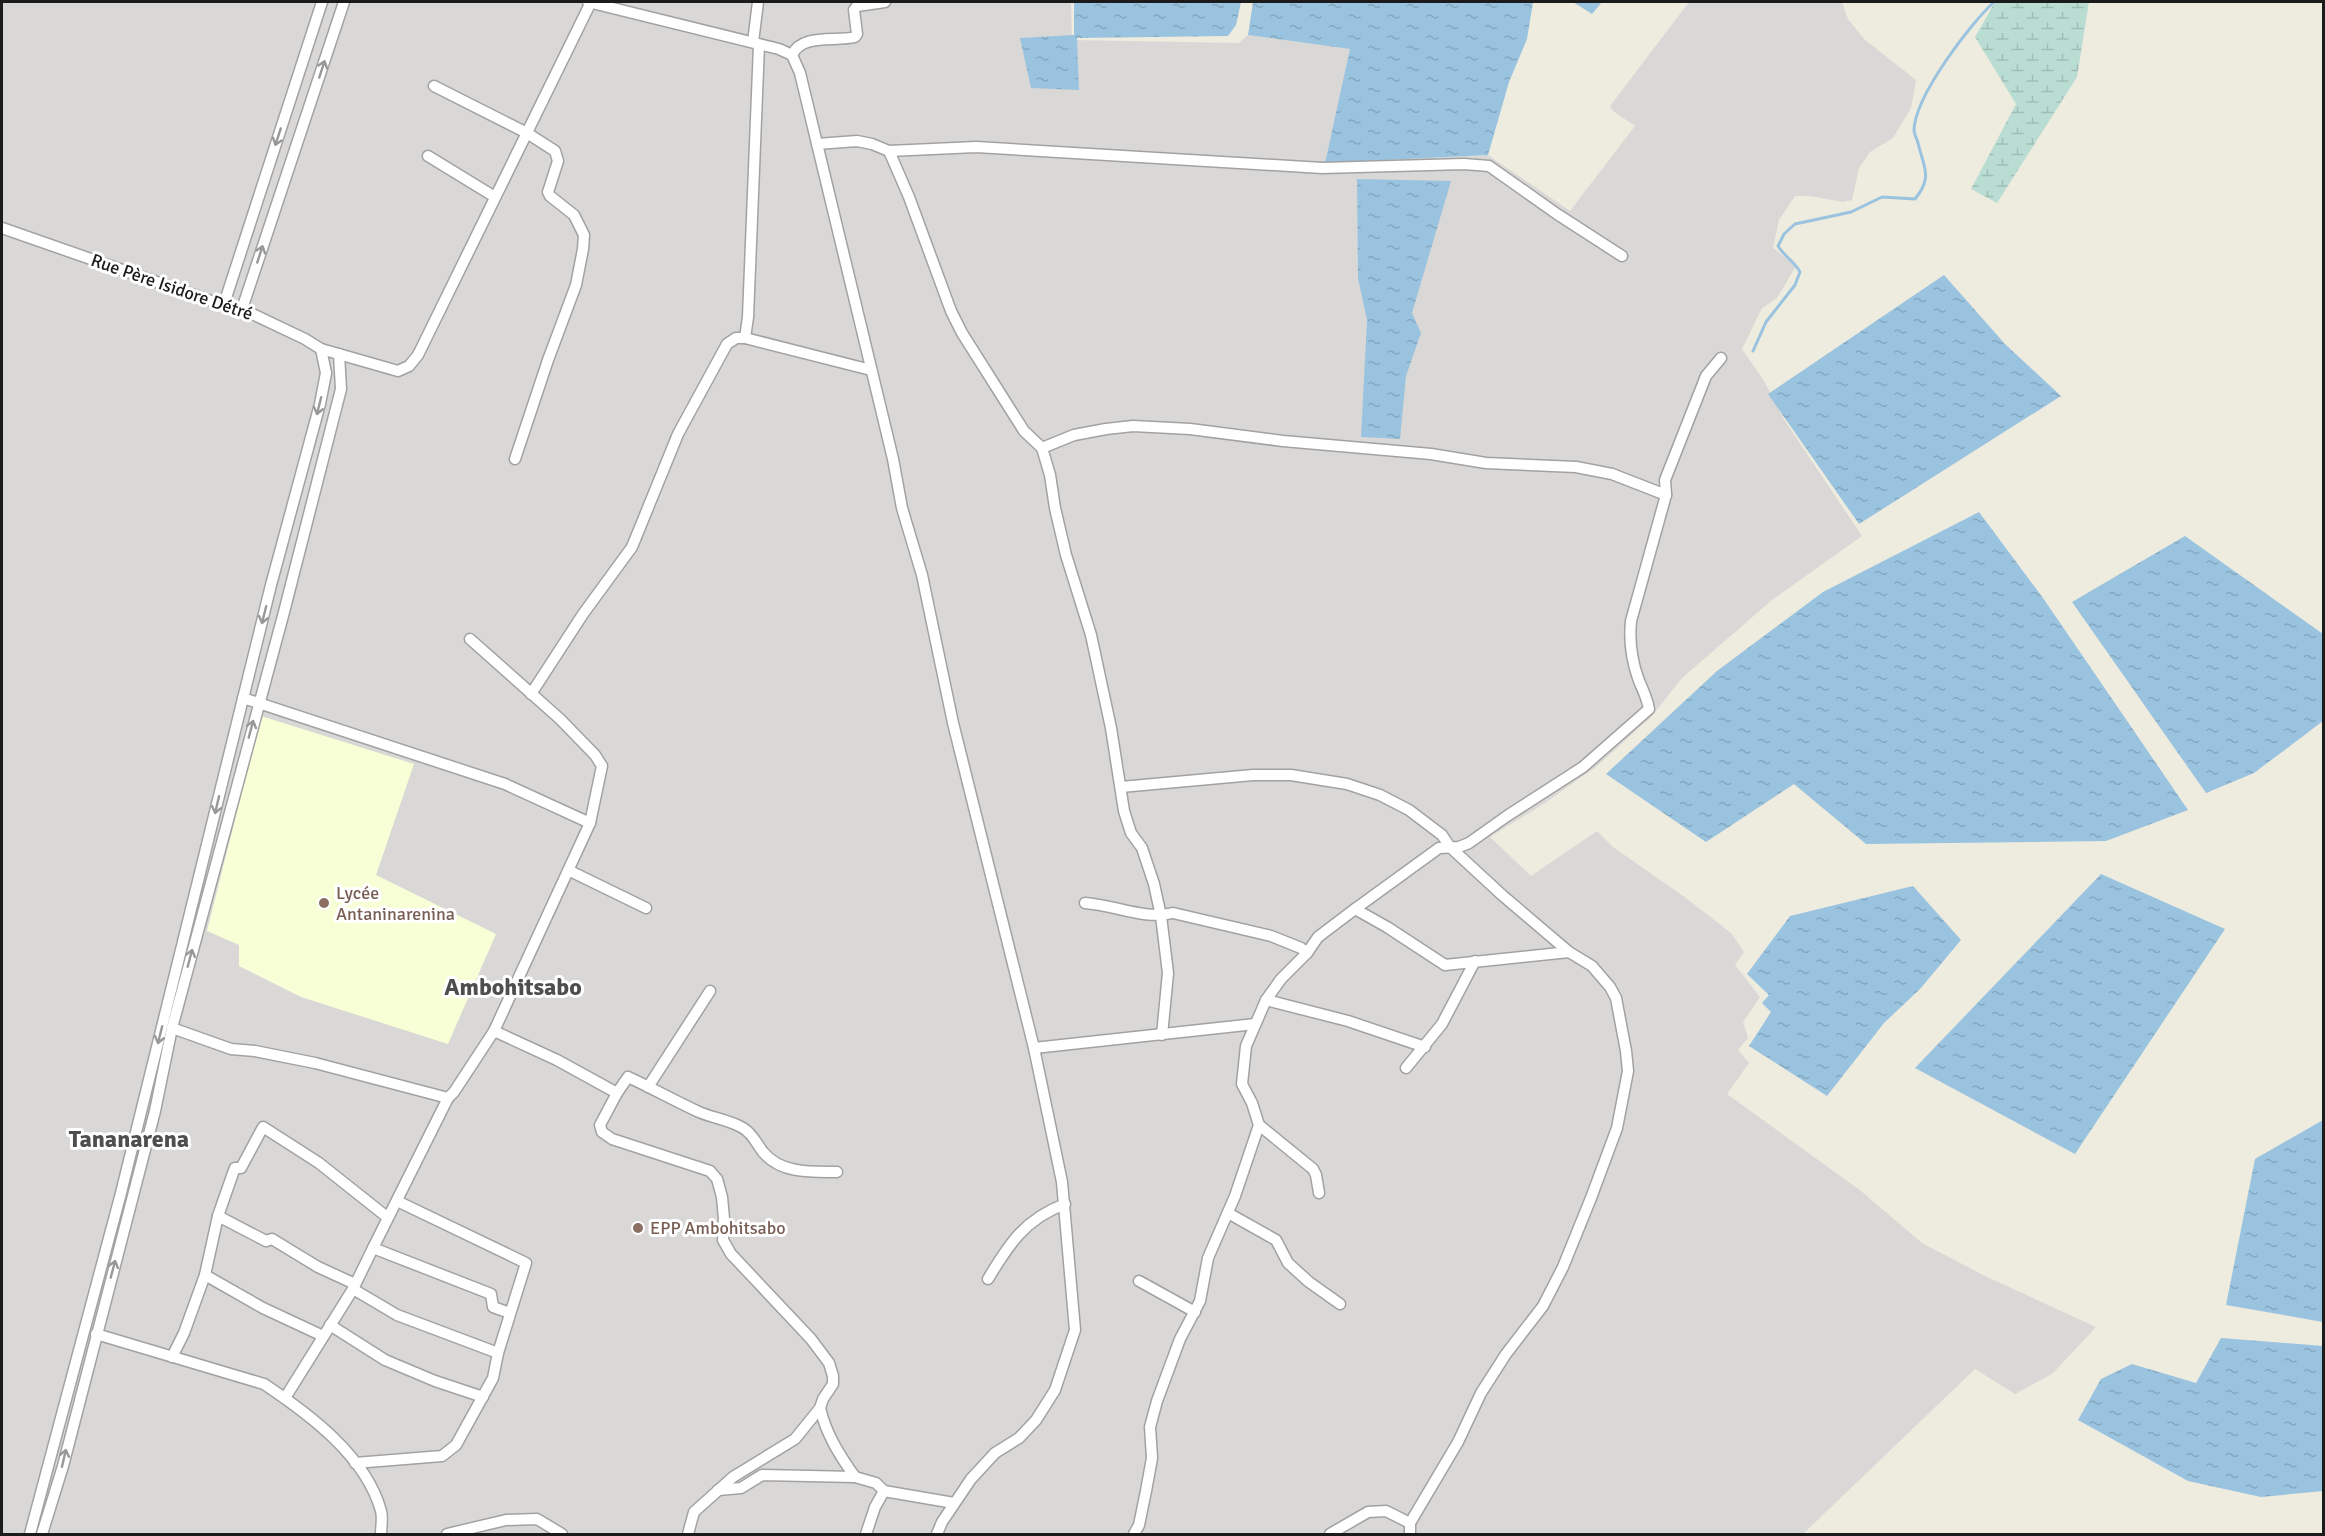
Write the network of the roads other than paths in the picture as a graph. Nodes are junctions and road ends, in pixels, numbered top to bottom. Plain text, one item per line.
1 (322, 2) edge
2 (344, 2) edge
3 (589, 2) edge
4 (758, 2) edge
5 (885, 2) edge
6 (756, 43) junction
7 (792, 55) junction
8 (434, 86) dead end
9 (527, 133) junction
10 (817, 144) junction
11 (889, 151) junction
12 (428, 156) dead end
13 (495, 197) junction
14 (2, 228) edge
15 (1622, 256) dead end
16 (224, 304) junction
17 (242, 309) junction
18 (745, 338) junction
19 (321, 350) junction
20 (339, 354) junction
21 (1721, 358) dead end
22 (871, 370) junction
23 (1042, 448) junction
24 (515, 459) dead end
25 (1666, 495) junction
26 (271, 585) junction
27 (289, 589) junction
28 (470, 639) dead end
29 (531, 694) junction
30 (243, 698) junction
31 (258, 702) junction
32 (1121, 787) junction
33 (590, 823) junction
34 (1450, 847) junction
35 (570, 871) junction
36 (1085, 903) dead end
37 (646, 908) dead end
38 (197, 909) junction
39 (1354, 909) junction
40 (1161, 916) junction
41 (1307, 952) junction
42 (1569, 952) junction
43 (1475, 961) junction
44 (710, 991) dead end
45 (1266, 1000) junction
46 (170, 1020) junction
47 (1255, 1024) junction
48 (494, 1031) junction
49 (1162, 1035) junction
50 (1425, 1047) junction
51 (1034, 1048) junction
52 (1406, 1068) dead end
53 (648, 1087) junction
54 (617, 1093) junction
55 (448, 1098) junction
56 (1259, 1125) junction
57 (837, 1172) dead end
58 (1319, 1193) dead end
59 (127, 1195) junction
60 (397, 1201) junction
61 (1065, 1204) junction
62 (1228, 1213) junction
63 (218, 1216) junction
64 (387, 1217) junction
65 (373, 1248) junction
66 (205, 1275) junction
67 (988, 1279) dead end
68 (1139, 1281) dead end
69 (354, 1286) junction
70 (1340, 1304) dead end
71 (1195, 1312) junction
72 (510, 1313) junction
73 (95, 1314) junction
74 (330, 1325) junction
75 (96, 1334) junction
76 (323, 1336) junction
77 (498, 1353) junction
78 (172, 1357) junction
79 (483, 1396) junction
80 (285, 1398) junction
81 (820, 1408) junction
82 (355, 1463) junction
83 (855, 1477) junction
84 (718, 1490) junction
85 (884, 1491) junction
86 (48, 1492) junction
87 (954, 1503) junction
88 (1410, 1529) edge
89 (30, 1534) edge
90 (42, 1534) edge
91 (381, 1534) edge
92 (447, 1534) edge
93 (562, 1534) edge
94 (688, 1534) edge
95 (866, 1534) edge
96 (937, 1534) edge
97 (1134, 1534) edge
98 (1330, 1534) edge

1 -> 16 street
17 -> 2 street
3 - 6 street
3 - 9 street, Rue Père Isidore Détré
4 - 6 street
5 - 7 street
6 - 7 street
6 - 18 street
7 - 10 street
8 - 9 street
9 - 13 street, Rue Père Isidore Détré
9 - 24 street
10 - 11 street
10 - 22 street
11 - 15 street
11 - 23 street
12 - 13 street
13 - 20 street, Rue Père Isidore Détré
14 - 16 street, Rue Père Isidore Détré
16 - 17 street, Rue Père Isidore Détré
17 - 19 street, Rue Père Isidore Détré
18 - 22 street
18 - 29 street
19 - 20 street, Rue Père Isidore Détré
19 -> 26 street
20 - 27 street
21 - 25 street
22 - 51 street
23 - 25 street
23 - 32 street
25 - 34 street
26 - 27 street
26 -> 30 street
27 - 31 street
28 - 29 street
29 - 33 street
30 - 31 street
30 -> 38 street
31 - 33 street
38 -> 31 street
32 - 34 street
32 - 40 street
33 - 35 street
34 - 39 street
34 - 42 street
35 - 37 street
35 - 48 street
36 - 40 street
38 - 46 street
39 - 41 street
39 - 43 street
40 - 41 street
40 - 49 street
41 - 45 street
42 - 43 street
42 - 88 street
43 - 50 street
44 - 53 street
45 - 47 street
45 - 50 street
46 - 55 street
46 -> 59 street
46 - 59 street
47 - 49 street
47 - 56 street
48 - 54 street
48 - 55 street
49 - 51 street
50 - 52 street
51 - 61 street
53 - 54 street
53 - 57 street
54 - 81 street
55 - 60 street
56 - 58 street
56 - 62 street
59 - 73 street
60 - 64 street
60 - 72 street
61 - 67 street
61 - 87 street
62 - 70 street
62 - 71 street
63 - 64 street
63 - 66 street
63 - 69 street
64 - 65 street
65 - 69 street
65 - 72 street
66 - 76 street
66 - 78 street
68 - 71 street
69 - 74 street
69 - 77 street
71 - 97 street
72 - 77 street
73 - 75 street
73 - 86 street
74 - 76 street
74 - 79 street
75 - 78 street
86 -> 75 street
76 - 80 street
77 - 79 street
78 - 80 street
79 - 82 street
80 - 82 street
81 - 83 street
81 - 84 street
82 - 91 street
83 - 84 street
83 - 85 street
84 - 94 street
85 - 87 street
85 - 95 street
86 - 89 street
86 - 90 street
87 - 96 street
88 - 98 street
92 - 93 street

